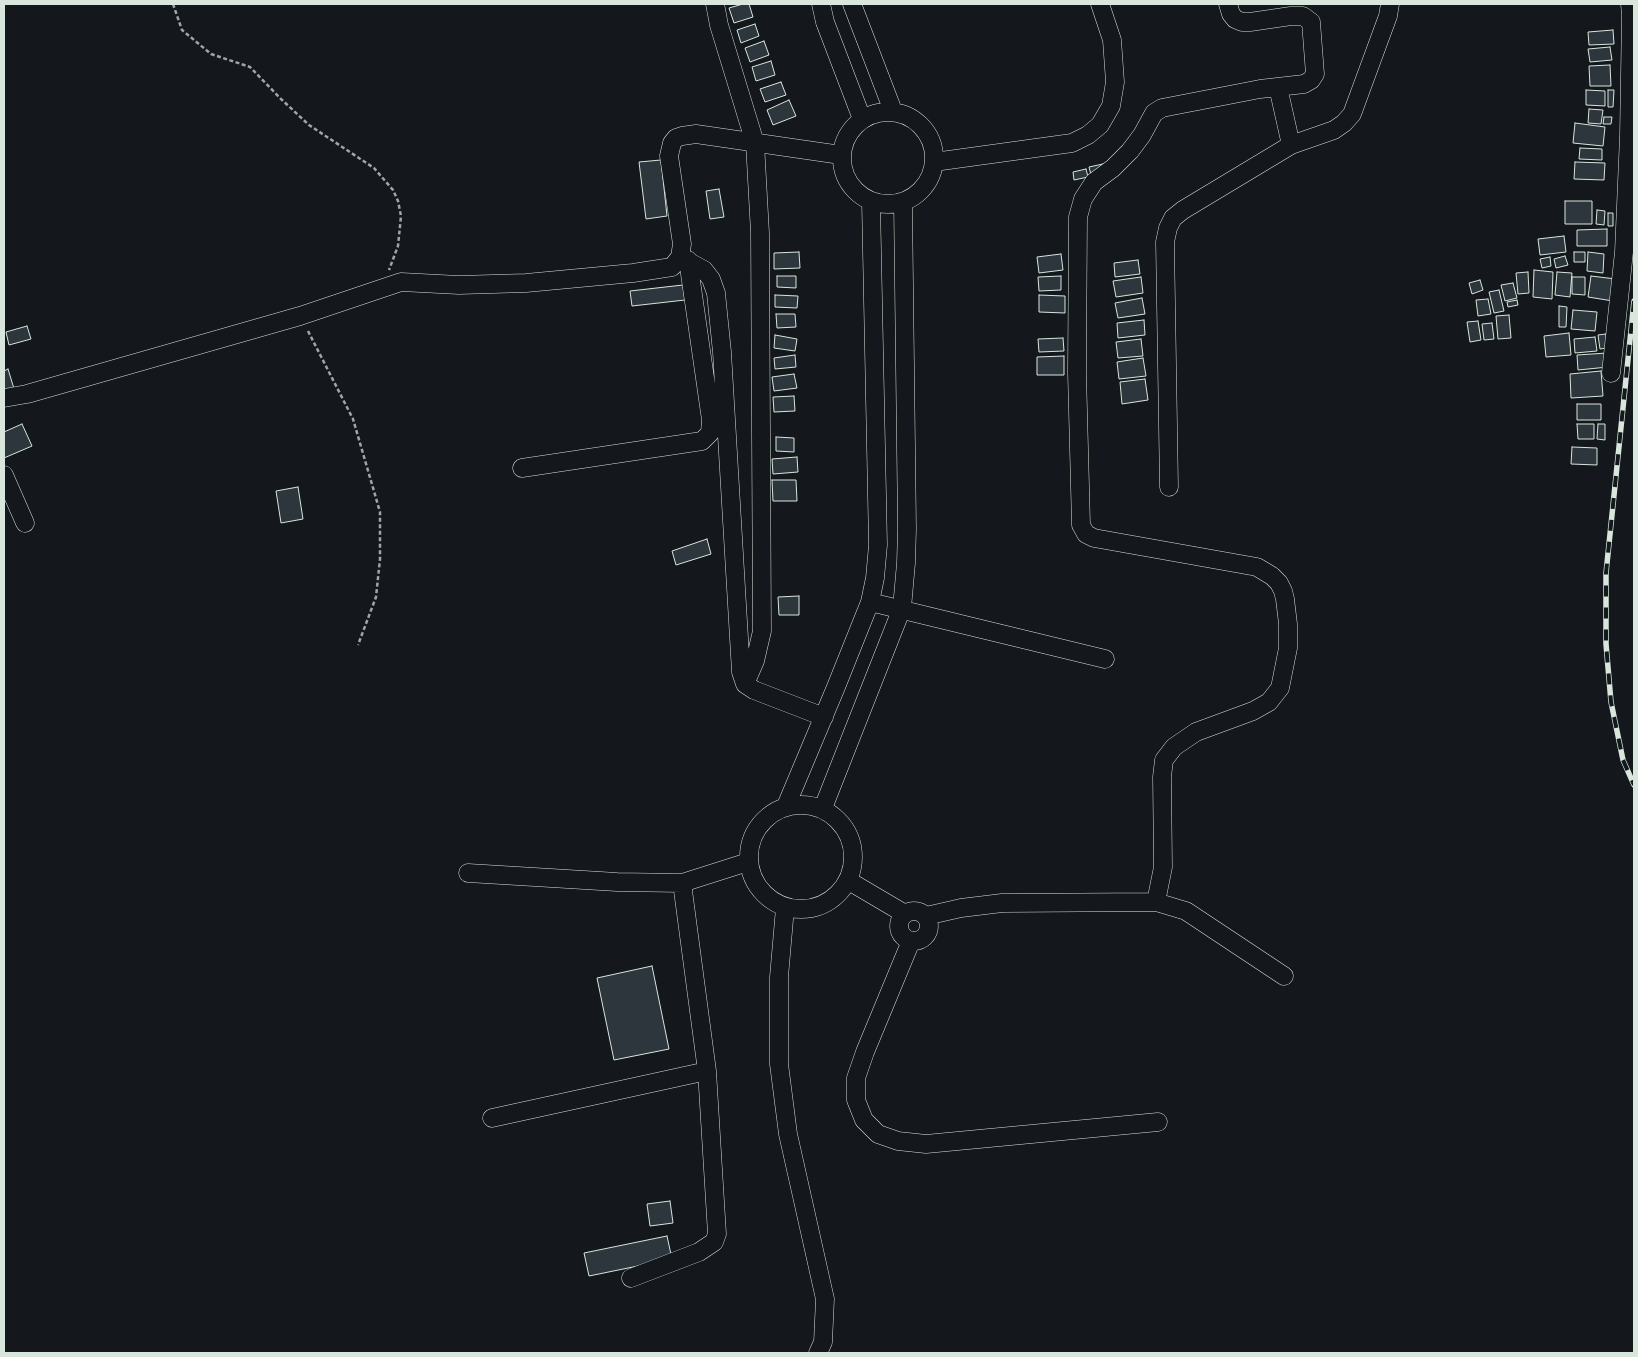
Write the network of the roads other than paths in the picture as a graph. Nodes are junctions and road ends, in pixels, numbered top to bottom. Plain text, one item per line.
1 (715, 4) edge
2 (821, 4) edge
3 (852, 4) edge
4 (1100, 4) edge
5 (1228, 4) edge
6 (1390, 4) edge
7 (1630, 4) edge
8 (1278, 87) junction
9 (893, 111) junction
10 (862, 118) junction
11 (755, 143) junction
12 (1291, 145) junction
13 (841, 155) junction
14 (934, 162) junction
15 (871, 202) junction
16 (903, 203) junction
17 (684, 259) junction
18 (1628, 276) edge
19 (1611, 373) dead end
20 (4, 398) edge
21 (522, 468) dead end
22 (4, 475) edge
23 (1169, 487) dead end
24 (25, 523) dead end
25 (870, 602) junction
26 (902, 608) junction
27 (1105, 659) dead end
28 (745, 684) junction
29 (824, 717) junction
30 (786, 806) junction
31 (823, 808) junction
32 (748, 862) junction
33 (468, 873) dead end
34 (848, 881) junction
35 (682, 883) junction
36 (1156, 902) junction
37 (785, 908) junction
38 (904, 914) junction
39 (926, 916) junction
40 (911, 941) junction
41 (1284, 976) dead end
42 (707, 1071) junction
43 (492, 1118) dead end
44 (1158, 1122) dead end
45 (631, 1278) dead end
46 (818, 1353) edge

1 - 11 street
2 - 10 street
3 - 9 street
4 - 14 street
5 - 8 street
6 - 12 street
7 - 18 street
8 - 12 street
8 - 36 street
9 - 10 street
9 - 14 street
10 - 13 street
11 - 13 street
11 - 17 street
11 - 28 street
12 - 23 street
13 - 15 street
14 - 16 street
15 - 16 street
15 - 25 street
16 - 26 street
17 - 20 street
17 - 21 street
17 - 28 street
18 - 19 street
22 - 24 street
25 - 26 street
25 - 29 street
26 - 27 street
26 - 31 street
28 - 29 street
29 - 30 street
30 - 31 street
30 - 32 street
31 - 34 street
32 - 35 street
32 - 37 street
33 - 35 street
34 - 37 street
34 - 38 street
35 - 42 street
36 - 39 street
36 - 41 street
37 - 46 street
38 - 39 street
38 - 40 street
39 - 40 street
40 - 44 street
42 - 43 street
42 - 45 street

